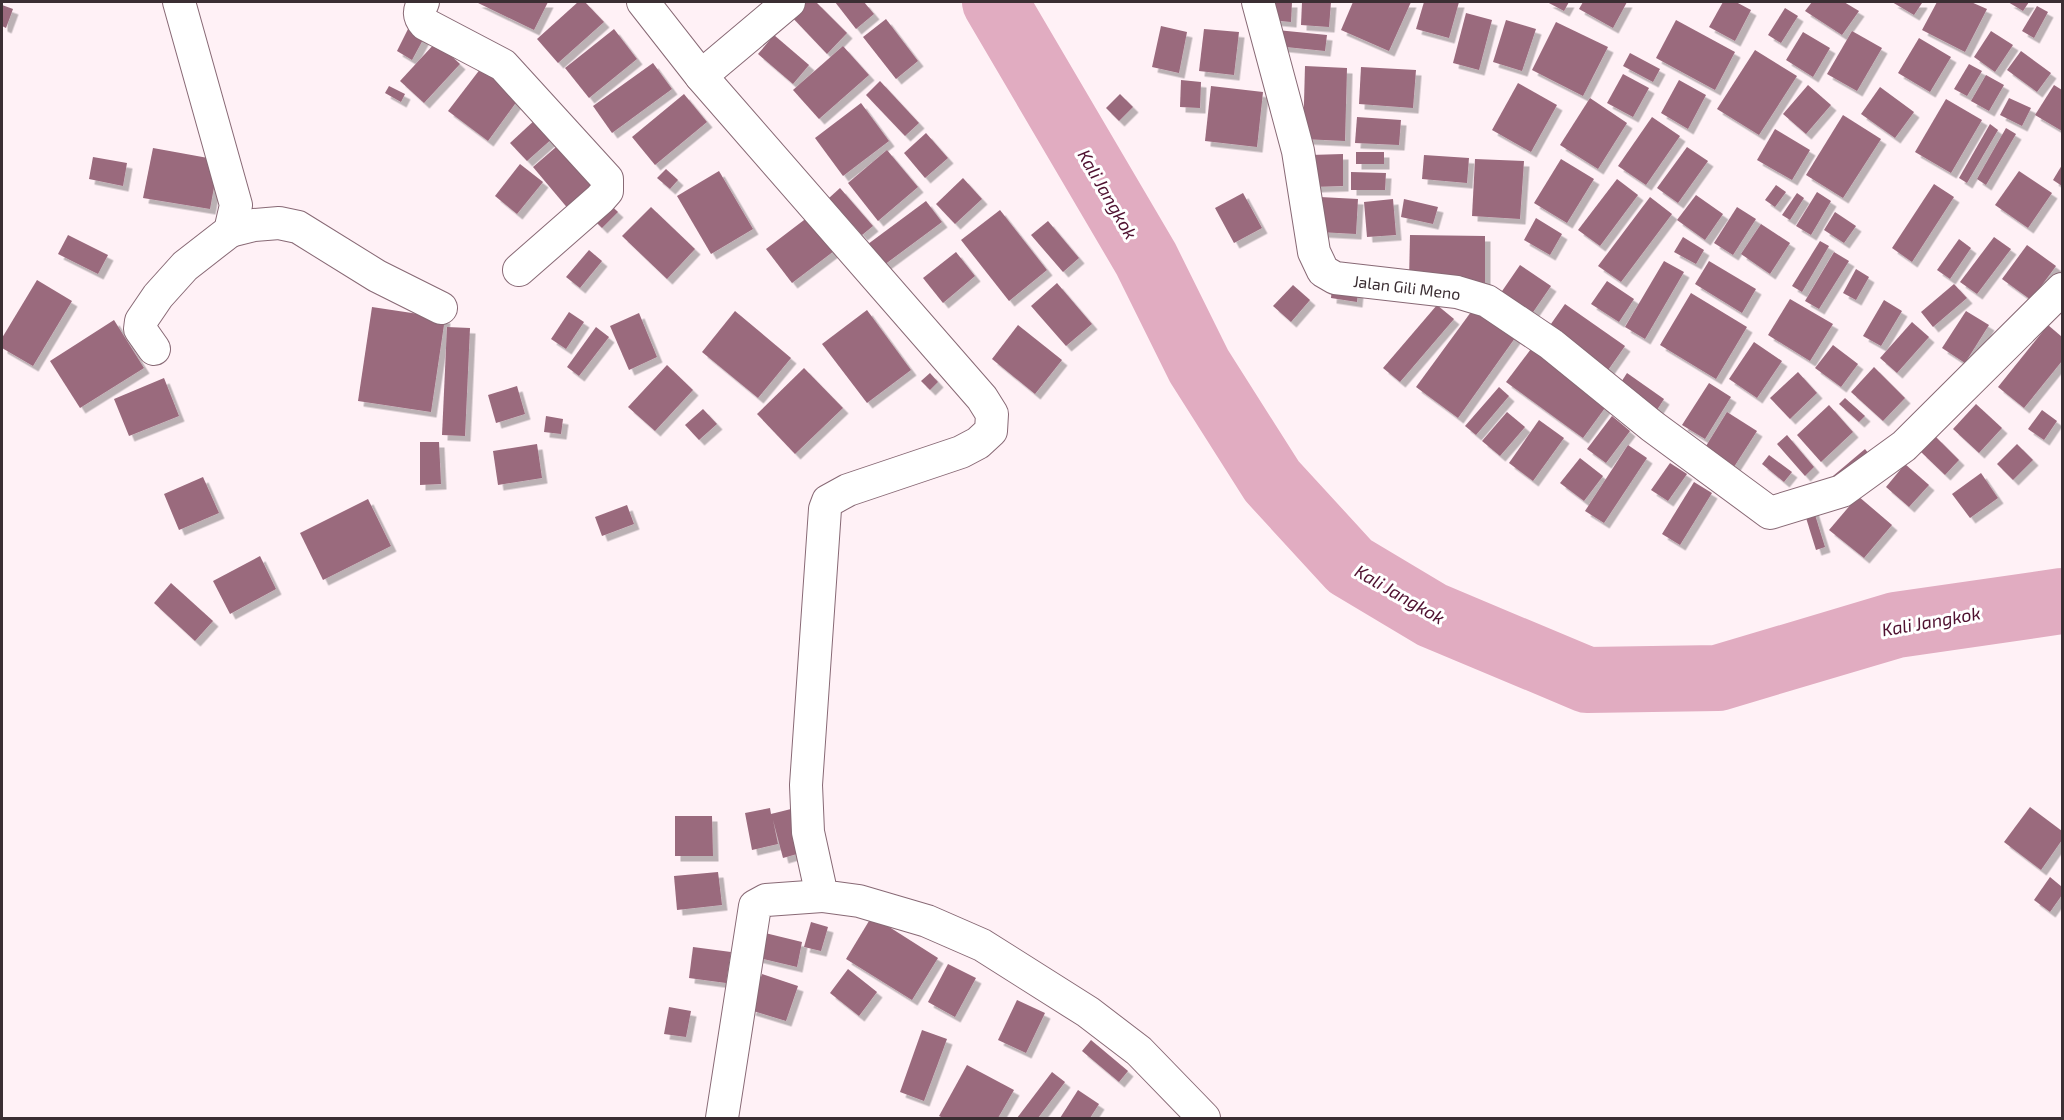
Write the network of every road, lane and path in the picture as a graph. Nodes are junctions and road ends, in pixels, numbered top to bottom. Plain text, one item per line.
1 (179, 2) edge
2 (423, 2) edge
3 (643, 2) edge
4 (789, 2) edge
5 (1258, 2) edge
6 (701, 76) junction
7 (230, 231) junction
8 (519, 270) dead end
9 (2062, 289) edge
10 (441, 308) dead end
11 (154, 349) dead end
12 (822, 896) junction
13 (722, 1119) edge
14 (1204, 1119) edge

1 - 7 street
2 - 8 street
3 - 6 street
4 - 6 street
5 - 9 street, Jalan Gili Meno
6 - 12 street
7 - 10 street
7 - 11 street
12 - 13 street
12 - 14 street

